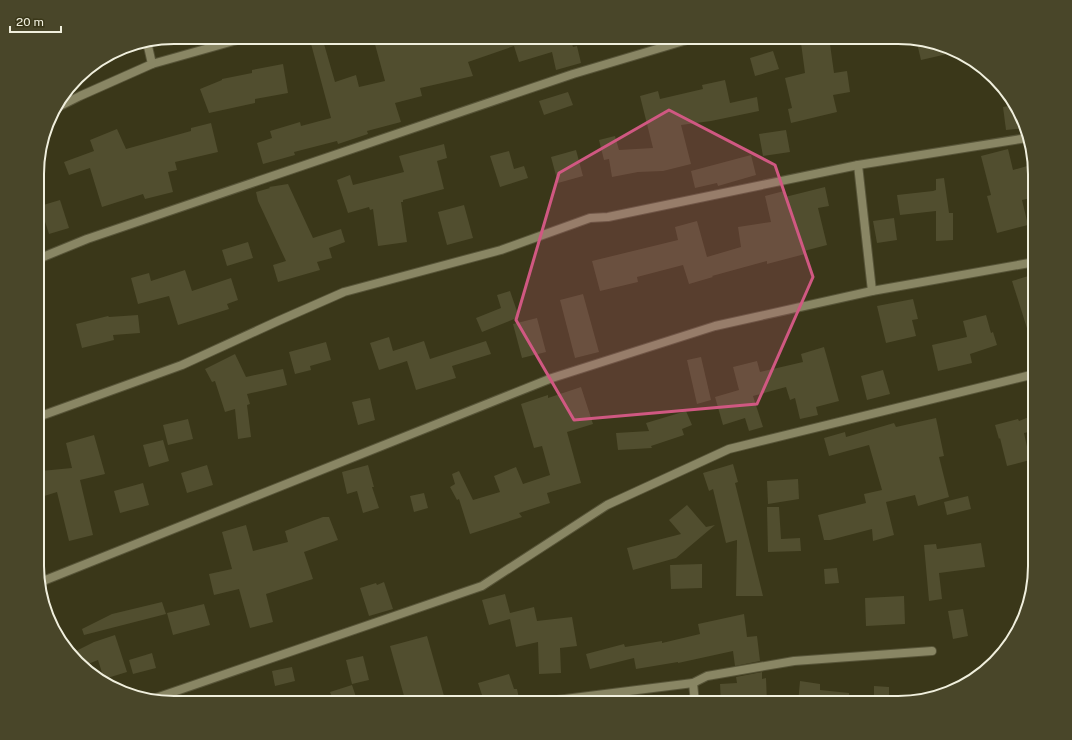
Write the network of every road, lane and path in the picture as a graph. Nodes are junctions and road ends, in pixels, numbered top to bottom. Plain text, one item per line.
1 (223, 44) edge
2 (674, 44) edge
3 (148, 47) edge
4 (152, 64) junction
5 (65, 103) edge
6 (1023, 139) edge
7 (858, 165) junction
8 (44, 257) edge
9 (1028, 263) edge
10 (872, 291) junction
11 (1028, 376) edge
12 (44, 415) edge
13 (45, 580) edge
14 (932, 651) dead end
15 (693, 683) junction
16 (163, 695) edge
17 (589, 696) edge
18 (695, 696) edge

1 - 4 street
2 - 8 street
3 - 4 street
4 - 5 street
6 - 7 street
7 - 10 street
7 - 12 street
9 - 10 street
10 - 13 street
11 - 16 street
14 - 15 street
15 - 17 street
15 - 18 street

